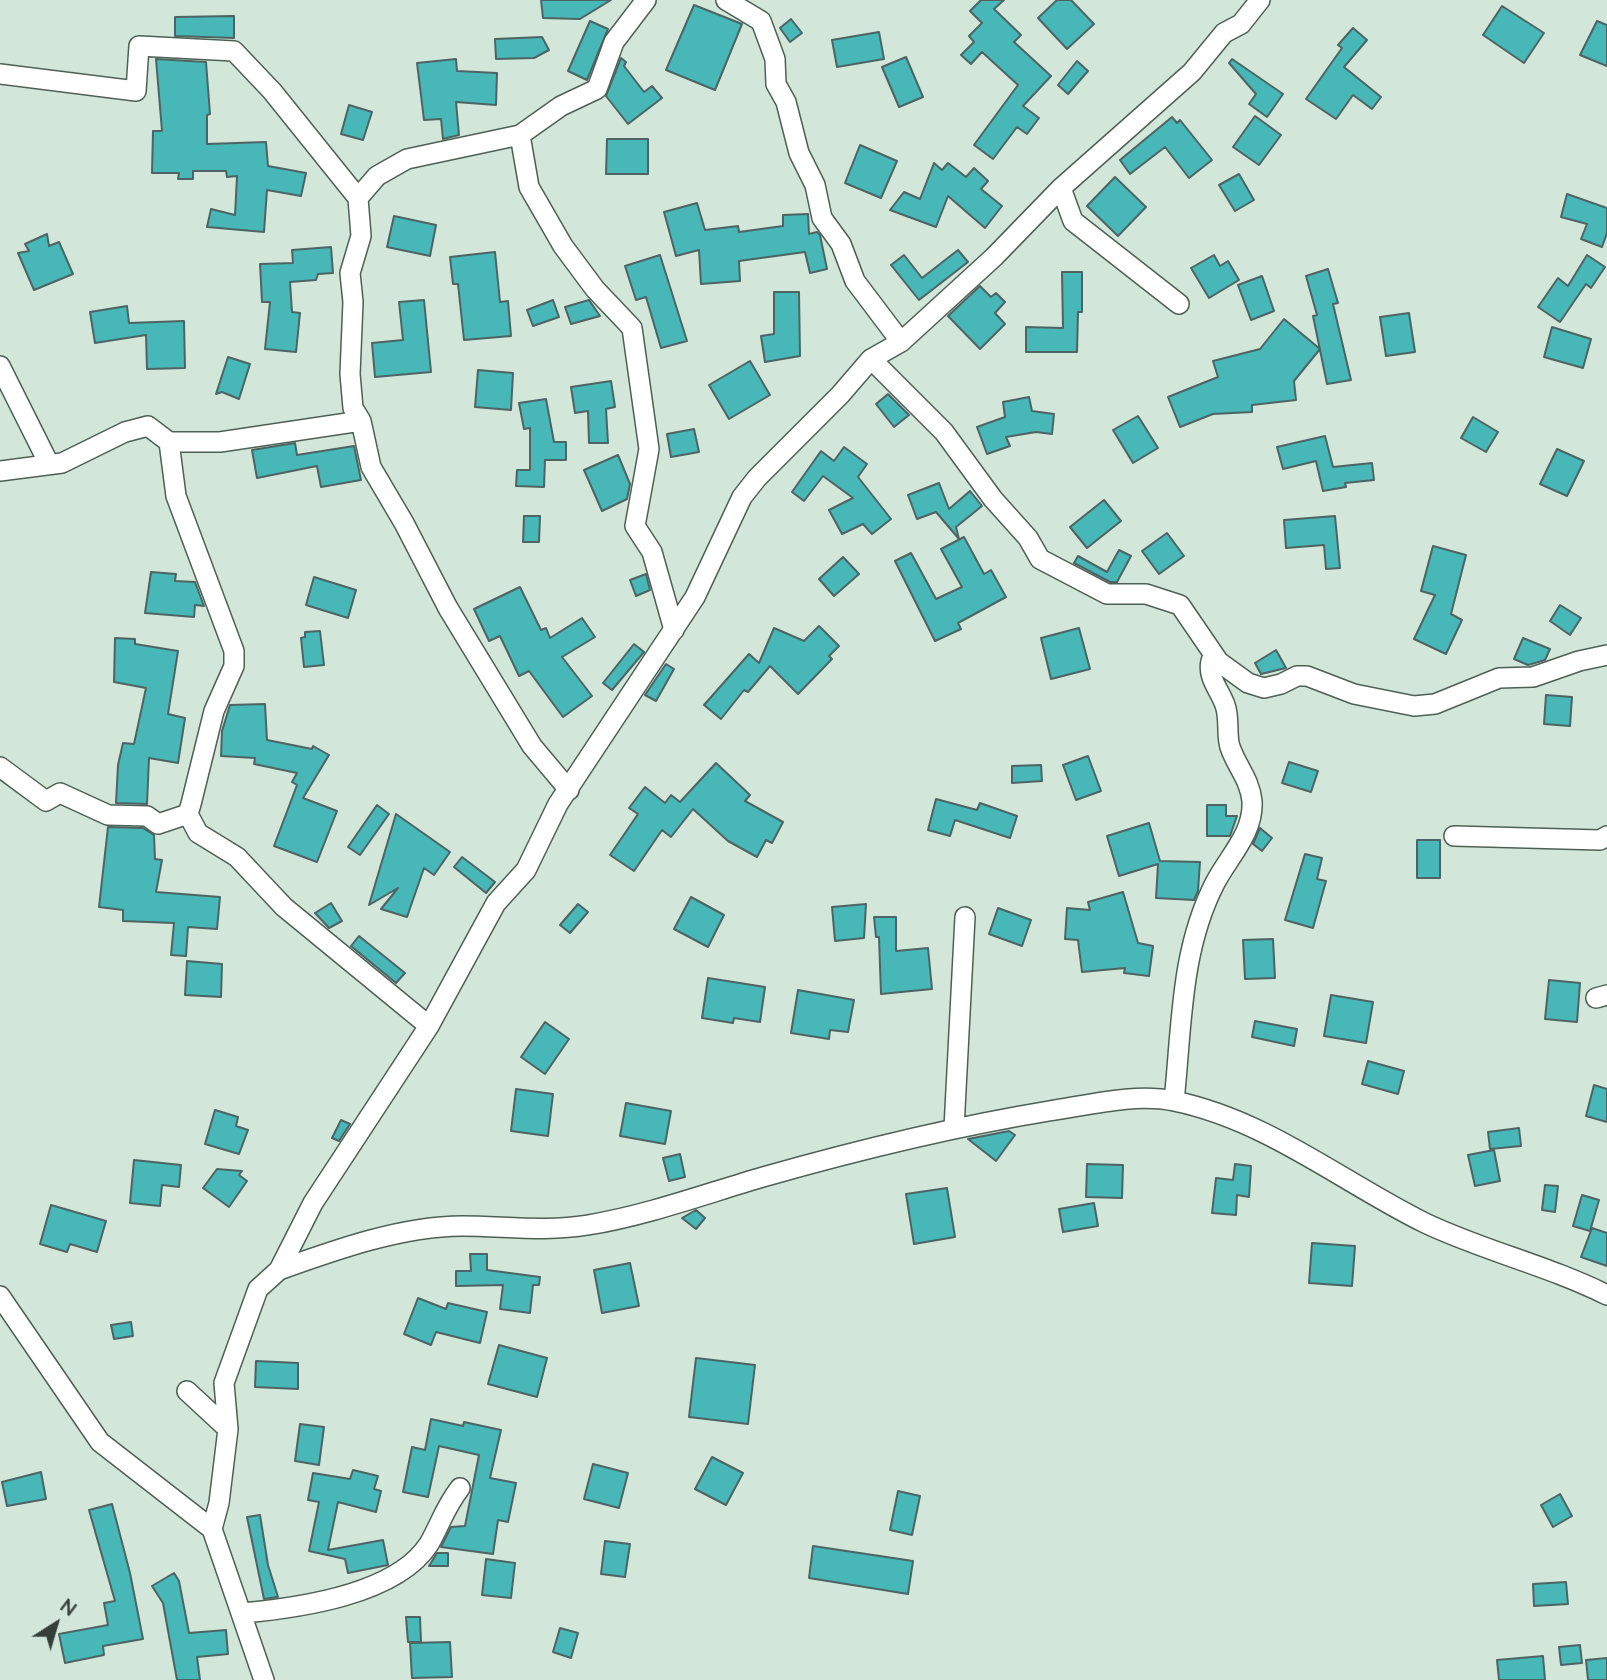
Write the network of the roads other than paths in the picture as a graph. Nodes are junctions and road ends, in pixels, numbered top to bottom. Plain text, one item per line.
1 (646, 0) edge
2 (726, 0) edge
3 (1260, 0) edge
4 (0, 74) edge
5 (520, 135) junction
6 (1061, 188) junction
7 (358, 198) junction
8 (1179, 304) dead end
9 (901, 342) junction
10 (871, 359) junction
11 (0, 366) edge
12 (361, 421) junction
13 (169, 442) junction
14 (49, 464) junction
15 (0, 471) edge
16 (674, 630) junction
17 (1607, 656) edge
18 (1219, 662) junction
19 (0, 767) edge
20 (569, 790) junction
21 (188, 814) junction
22 (1454, 836) dead end
23 (1607, 836) edge
24 (965, 917) dead end
25 (429, 1026) junction
26 (1174, 1101) junction
27 (954, 1128) junction
28 (279, 1270) junction
29 (1607, 1295) edge
30 (0, 1296) edge
31 (187, 1391) dead end
32 (228, 1429) junction
33 (460, 1488) dead end
34 (212, 1529) junction
35 (243, 1613) junction
36 (264, 1680) edge

1 - 5 street
2 - 9 street
3 - 6 street
4 - 7 street
5 - 7 street
5 - 16 street
6 - 8 street
6 - 9 street
7 - 12 street
9 - 10 street
10 - 16 street
10 - 18 street
11 - 14 street
12 - 13 street
12 - 20 street
13 - 14 street
13 - 21 street
14 - 15 street
16 - 20 street
17 - 18 street
18 - 26 street
19 - 21 street
20 - 25 street
21 - 25 street
22 - 23 street
24 - 27 street
25 - 28 street
26 - 27 street
26 - 29 street
27 - 28 street
28 - 32 street
30 - 34 street
31 - 32 street
32 - 34 street
33 - 35 street
34 - 35 street
35 - 36 street

